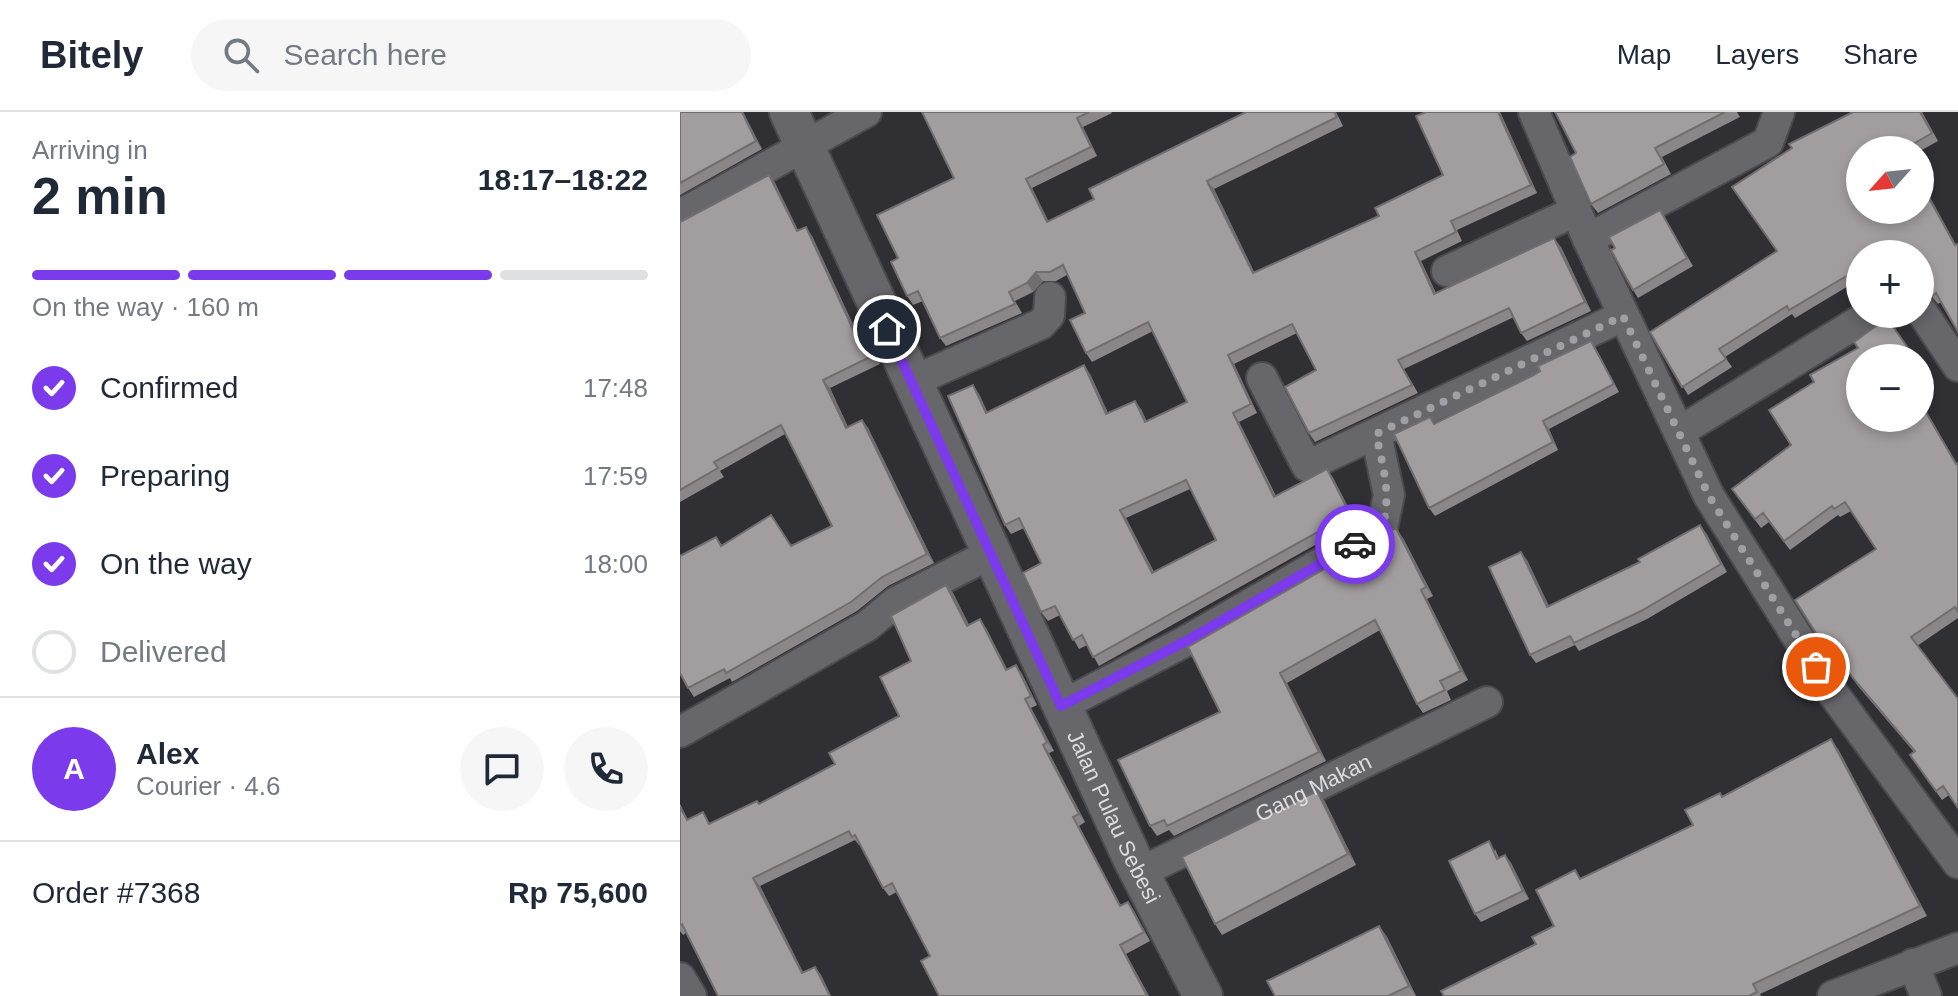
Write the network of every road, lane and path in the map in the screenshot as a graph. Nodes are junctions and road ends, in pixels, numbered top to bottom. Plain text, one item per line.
1 (789, 112) edge
2 (866, 112) edge
3 (1534, 112) edge
4 (1779, 112) edge
5 (805, 147) junction
6 (680, 215) edge
7 (1582, 225) junction
8 (1447, 271) dead end
9 (1050, 297) dead end
10 (1623, 316) junction
11 (1848, 328) edge
12 (1933, 328) edge
13 (1958, 366) edge
14 (1262, 378) dead end
15 (911, 382) junction
16 (1679, 432) junction
17 (1376, 434) junction
18 (990, 554) junction
19 (1487, 702) dead end
20 (1061, 706) junction
21 (680, 732) edge
22 (1958, 863) edge
23 (1139, 873) junction
24 (1958, 948) edge
25 (1913, 964) junction
26 (680, 978) edge
27 (691, 996) edge
28 (1203, 996) edge
29 (1833, 996) edge
30 (1926, 996) edge

1 - 5 street, Jalan Pulau Sebesi
2 - 5 street
3 - 7 street
4 - 7 street
5 - 6 street
5 - 15 street, Jalan Pulau Sebesi
7 - 8 street
7 - 10 street
9 - 15 street
10 - 16 street
10 - 17 street
11 - 16 street
12 - 13 street
14 - 17 street
15 - 18 street, Jalan Pulau Sebesi
16 - 22 street
17 - 20 street
18 - 20 street, Jalan Pulau Sebesi
18 - 21 street
19 - 23 street, Gang Makan
20 - 23 street, Jalan Pulau Sebesi
23 - 28 street, Jalan Pulau Sebesi
24 - 25 street
25 - 29 street
25 - 30 street
26 - 27 street

